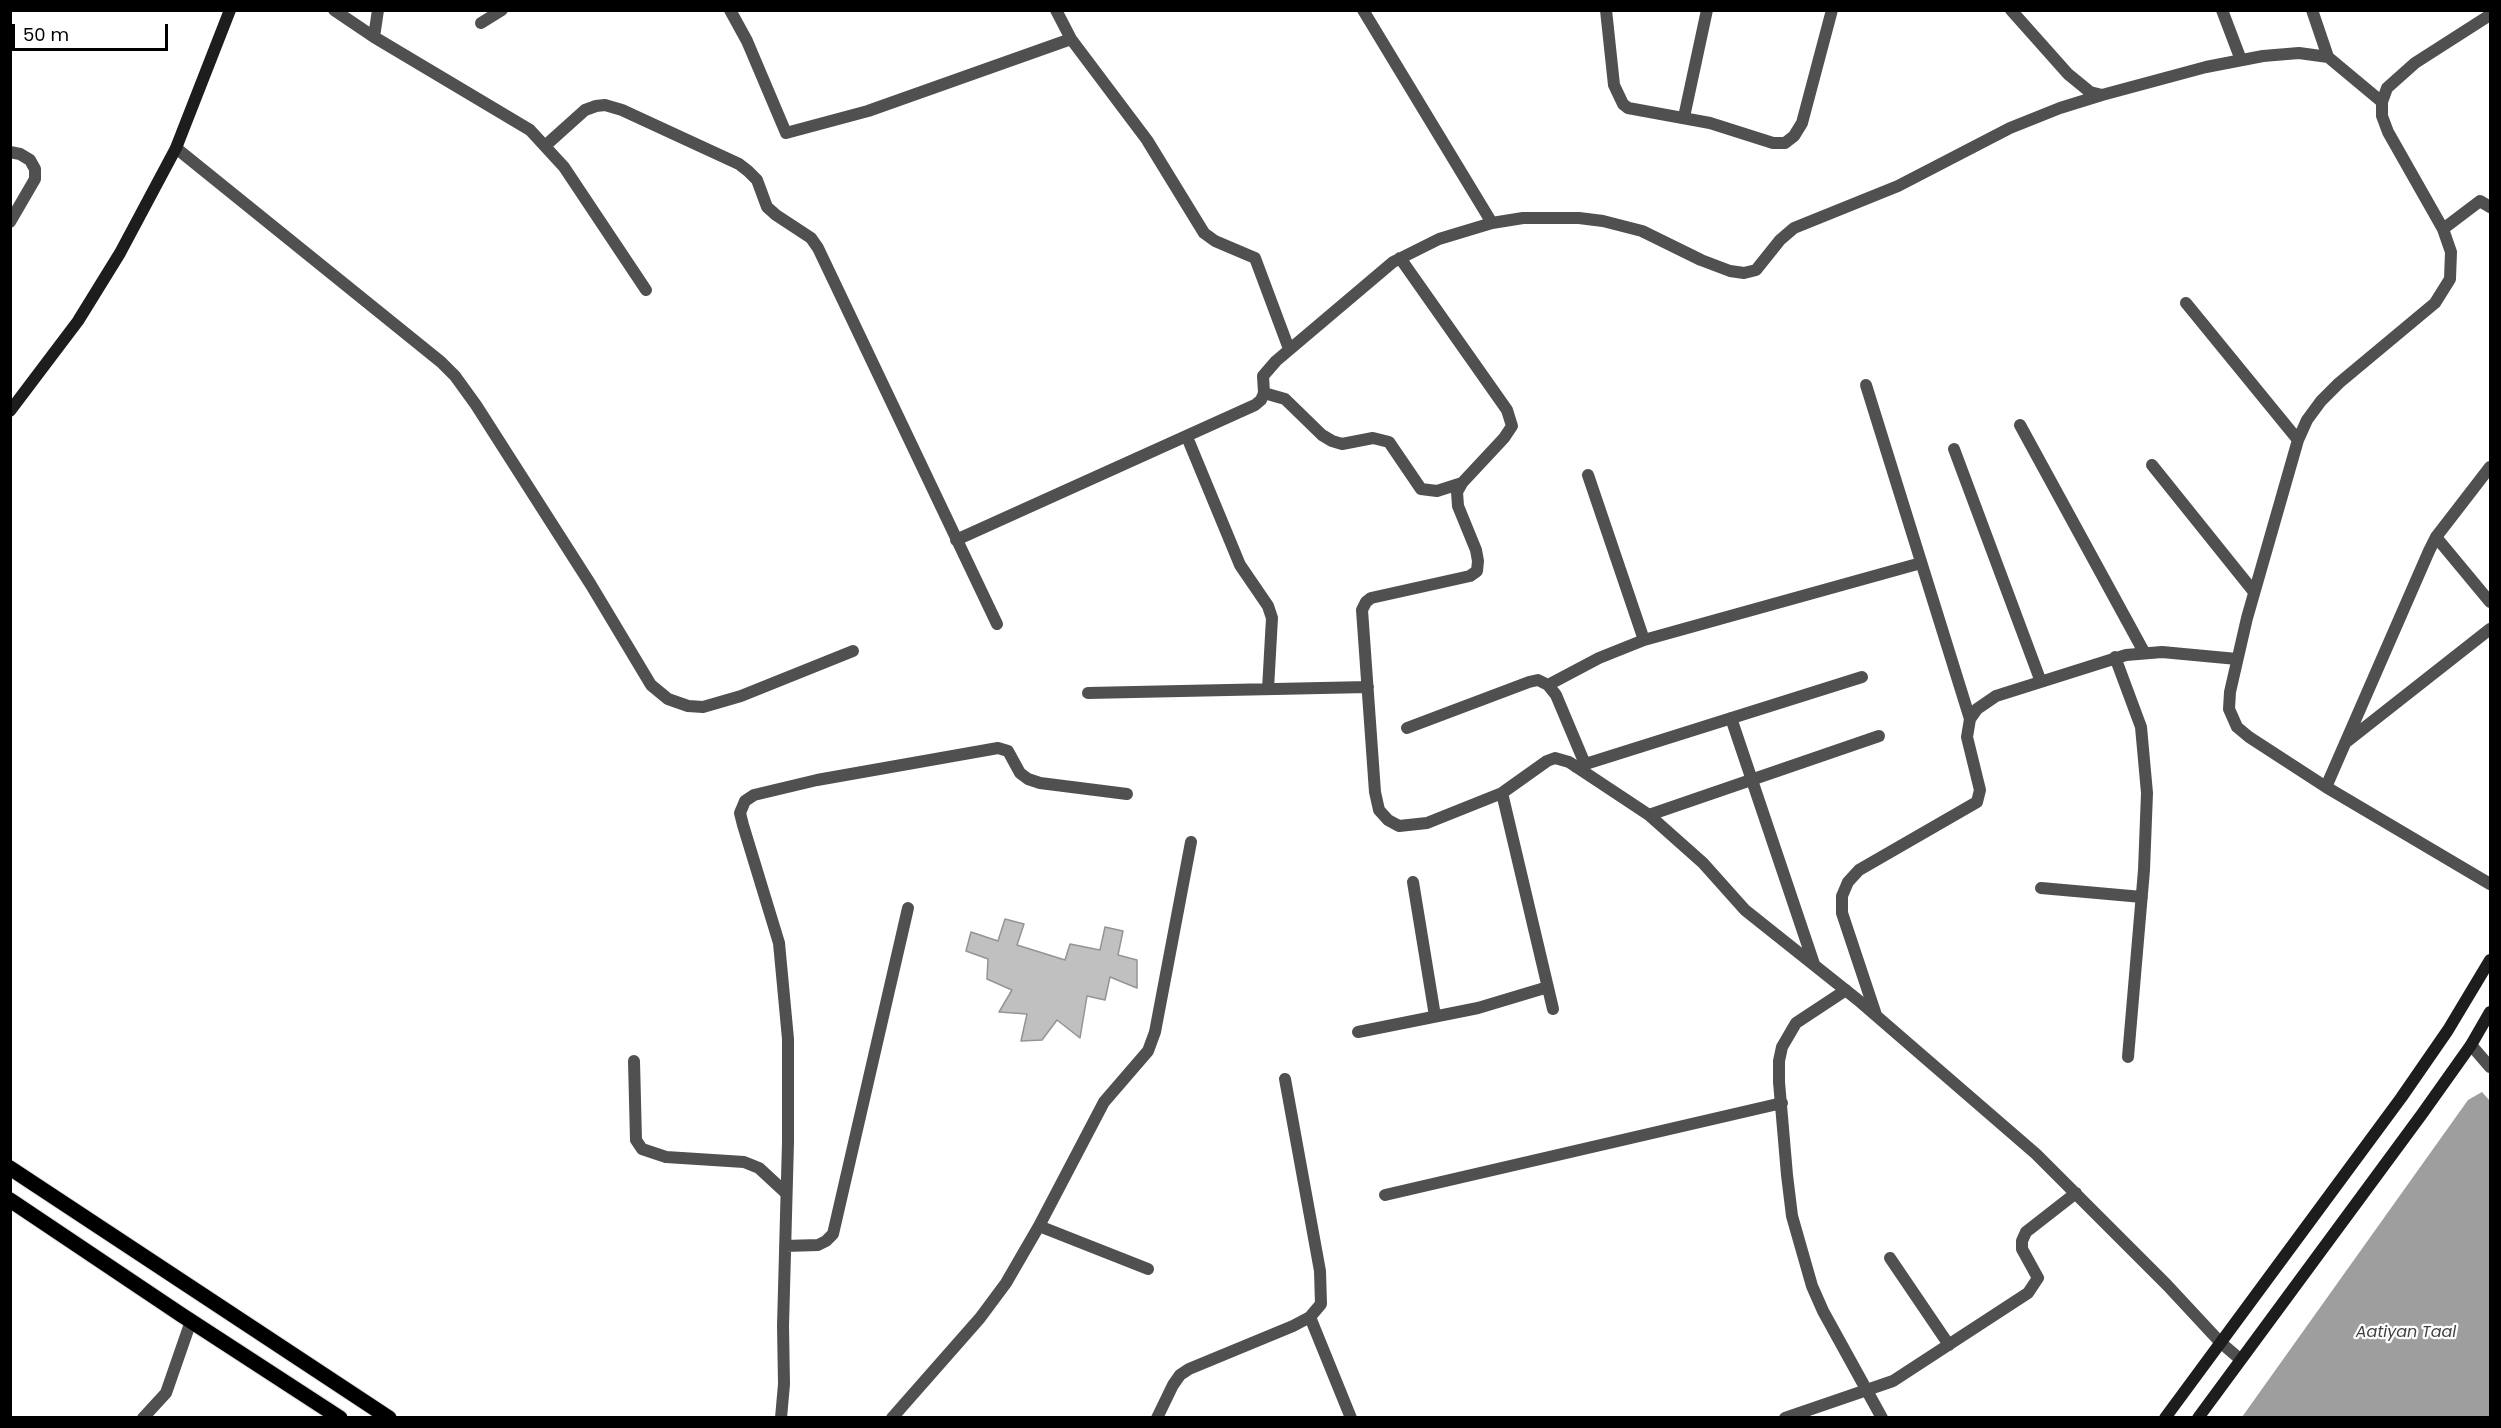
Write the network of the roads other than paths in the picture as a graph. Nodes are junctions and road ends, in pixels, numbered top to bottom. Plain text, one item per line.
1 (230, 10) edge
2 (334, 10) edge
3 (378, 10) edge
4 (502, 10) edge
5 (729, 10) edge
6 (1056, 10) edge
7 (1362, 10) edge
8 (1606, 10) edge
9 (1707, 10) edge
10 (1832, 10) edge
11 (2011, 10) edge
12 (2222, 10) edge
13 (2312, 10) edge
14 (2490, 15) edge
15 (481, 23) dead end
16 (374, 37) junction
17 (1071, 39) junction
18 (2328, 57) junction
19 (2241, 60) junction
20 (2102, 95) junction
21 (2382, 102) junction
22 (1684, 117) junction
23 (546, 145) junction
24 (176, 148) junction
25 (10, 152) edge
26 (2490, 207) edge
27 (10, 222) edge
28 (1492, 223) junction
29 (2443, 229) junction
30 (1400, 258) junction
31 (646, 290) dead end
32 (2186, 303) dead end
33 (1289, 349) junction
34 (1866, 386) dead end
35 (1264, 393) junction
36 (10, 411) edge
37 (2020, 425) dead end
38 (1187, 437) junction
39 (2298, 440) junction
40 (1954, 449) dead end
41 (2152, 465) dead end
42 (2490, 467) edge
43 (1588, 475) dead end
44 (1462, 483) junction
45 (2436, 537) junction
46 (956, 540) junction
47 (1921, 563) junction
48 (2254, 592) junction
49 (2490, 602) edge
50 (997, 624) dead end
51 (2490, 629) edge
52 (1644, 640) junction
53 (853, 651) dead end
54 (2144, 652) junction
55 (2115, 657) junction
56 (2237, 659) junction
57 (1862, 677) dead end
58 (2041, 682) junction
59 (1548, 685) junction
60 (1368, 687) junction
61 (1268, 689) junction
62 (1088, 693) dead end
63 (1731, 718) junction
64 (1970, 719) junction
65 (1407, 728) dead end
66 (1879, 736) dead end
67 (2344, 744) junction
68 (1581, 766) junction
69 (1752, 780) junction
70 (2326, 788) junction
71 (1502, 793) junction
72 (1127, 794) dead end
73 (1649, 815) junction
74 (1191, 842) dead end
75 (1413, 882) dead end
76 (2490, 884) edge
77 (2041, 888) dead end
78 (2142, 897) junction
79 (908, 908) dead end
80 (2490, 960) edge
81 (1815, 965) junction
82 (1548, 987) junction
83 (1846, 990) junction
84 (1553, 1009) dead end
85 (2490, 1011) edge
86 (1435, 1016) junction
87 (1876, 1016) junction
88 (1358, 1032) dead end
89 (2471, 1045) junction
90 (2128, 1057) dead end
91 (634, 1061) dead end
92 (2490, 1067) edge
93 (1285, 1079) dead end
94 (1782, 1102) junction
95 (10, 1168) edge
96 (786, 1193) junction
97 (2076, 1193) junction
98 (1385, 1195) dead end
99 (10, 1200) edge
100 (1039, 1226) junction
101 (785, 1246) junction
102 (1890, 1258) dead end
103 (1148, 1269) dead end
104 (1310, 1317) junction
105 (191, 1321) junction
106 (2220, 1341) junction
107 (1949, 1345) junction
108 (2240, 1359) junction
109 (1867, 1390) junction
110 (1160, 1416) edge
111 (143, 1418) edge
112 (340, 1418) edge
113 (389, 1418) edge
114 (781, 1418) edge
115 (892, 1418) edge
116 (1351, 1418) edge
117 (1785, 1418) edge
118 (1882, 1418) edge
119 (2165, 1418) edge
120 (2198, 1418) edge

1 - 24 street
2 - 16 street
3 - 16 street
4 - 15 street
5 - 17 street
6 - 17 street
7 - 28 street
8 - 22 street
9 - 22 street
10 - 22 street
11 - 20 street
12 - 19 street
13 - 18 street
14 - 21 street
16 - 23 street
17 - 33 street
18 - 19 street
18 - 21 street
19 - 20 street
20 - 28 street
21 - 29 street
23 - 31 street
23 - 46 street
24 - 36 street
24 - 53 street
25 - 27 street
26 - 29 street
28 - 30 street
29 - 39 street
30 - 33 street
30 - 44 street
32 - 39 street
33 - 35 street
34 - 47 street
35 - 38 street
35 - 44 street
37 - 54 street
38 - 46 street
38 - 61 street
39 - 48 street
40 - 58 street
41 - 48 street
42 - 45 street
43 - 52 street
44 - 60 street
45 - 49 street
45 - 67 street
46 - 50 street
47 - 52 street
47 - 64 street
48 - 56 street
51 - 67 street
52 - 59 street
54 - 55 street
54 - 56 street
55 - 58 street
55 - 78 street
56 - 70 street
57 - 63 street
58 - 64 street
59 - 65 street
59 - 68 street
60 - 61 street
60 - 71 street
61 - 62 street
63 - 68 street
63 - 69 street
64 - 87 street
66 - 69 street
67 - 70 street
68 - 71 street
68 - 73 street
69 - 73 street
69 - 81 street
70 - 76 street
71 - 82 street
72 - 96 street
73 - 81 street
74 - 100 street
75 - 86 street
77 - 78 street
78 - 90 street
79 - 101 street
80 - 106 street
81 - 83 street
82 - 84 street
82 - 86 street
83 - 87 street
83 - 94 street
85 - 89 street
86 - 88 street
87 - 97 street
89 - 92 street
89 - 108 street
91 - 96 street
93 - 104 street
94 - 98 street
94 - 109 street
95 - 113 main road
96 - 101 street
97 - 106 street
97 - 107 street
99 - 105 main road
100 - 103 street
100 - 115 street
101 - 114 street
102 - 107 street
104 - 110 street
104 - 116 street
105 - 111 street
105 - 112 main road
106 - 108 street
106 - 119 street
107 - 109 street
108 - 120 street
109 - 117 street
109 - 118 street

